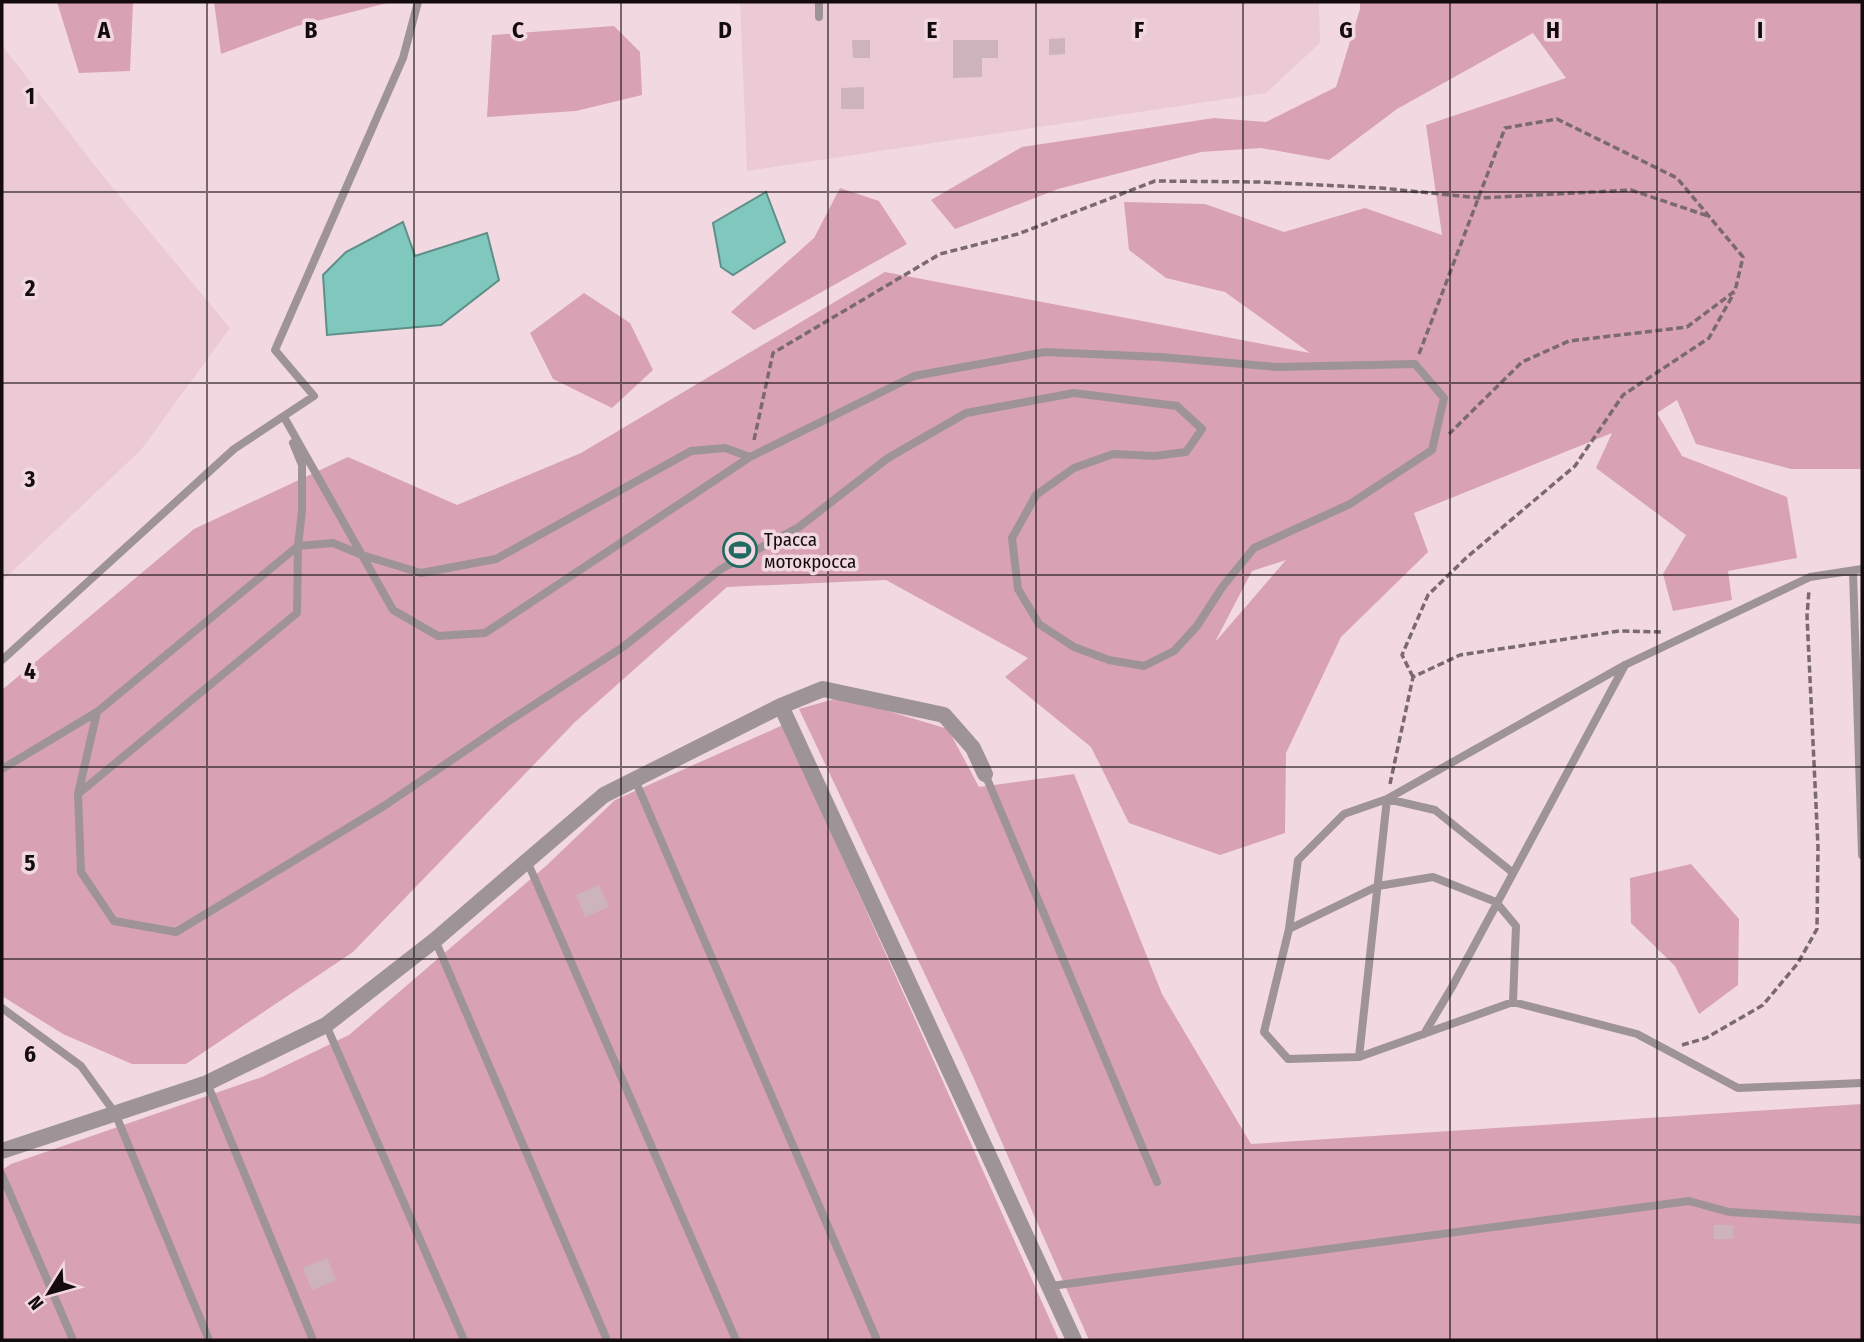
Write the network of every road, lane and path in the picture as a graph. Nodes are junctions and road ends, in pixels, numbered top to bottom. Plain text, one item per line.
1 (418, 2) edge
2 (819, 2) edge
3 (819, 17) dead end
4 (1480, 198) junction
5 (1708, 216) junction
6 (1735, 291) junction
7 (1415, 364) junction
8 (284, 417) junction
9 (1433, 450) junction
10 (750, 457) junction
11 (298, 546) junction
12 (362, 555) junction
13 (1862, 569) edge
14 (1853, 572) junction
15 (1810, 577) junction
16 (1694, 632) junction
17 (2, 660) edge
18 (1625, 665) junction
19 (1413, 677) junction
20 (781, 706) junction
21 (97, 712) junction
22 (2, 769) edge
23 (985, 774) joint
24 (635, 780) junction
25 (78, 794) junction
26 (1387, 799) junction
27 (1862, 841) edge
28 (1862, 855) edge
29 (527, 862) junction
30 (1512, 872) junction
31 (1378, 886) junction
32 (1496, 902) junction
33 (1289, 929) junction
34 (435, 940) junction
35 (1513, 1002) junction
36 (2, 1008) edge
37 (326, 1025) junction
38 (1424, 1034) junction
39 (1666, 1050) junction
40 (1359, 1057) junction
41 (207, 1083) junction
42 (1862, 1083) edge
43 (115, 1113) junction
44 (2, 1152) edge
45 (2, 1175) edge
46 (1157, 1182) dead end
47 (1862, 1220) edge
48 (1051, 1286) junction
49 (73, 1340) edge
50 (209, 1340) edge
51 (313, 1340) edge
52 (464, 1340) edge
53 (607, 1340) edge
54 (736, 1340) edge
55 (877, 1340) edge
56 (1074, 1340) edge

1 - 8 lane
2 - 3 lane
4 - 5 path
4 - 5 path
4 - 7 path
4 - 10 path
5 - 6 path
6 - 9 path
6 - 19 path
7 - 9 lane
7 - 10 lane
8 - 11 lane
8 - 12 lane
8 - 17 lane
9 - 25 lane
10 - 12 lane
10 - 12 lane
11 - 12 lane
11 - 21 lane
11 - 25 lane
13 - 14 lane
14 - 15 lane
14 - 27 lane
15 - 16 lane
15 - 39 path
16 - 18 lane
16 - 19 path
18 - 26 lane
18 - 30 lane
19 - 26 path
20 - 23 street
20 - 24 street
20 - 48 street
21 - 22 lane
21 - 25 lane
23 - 46 lane
24 - 29 street
24 - 55 lane
26 - 30 lane
26 - 31 lane
26 - 33 lane
27 - 28 lane
29 - 34 street
29 - 54 lane
30 - 32 lane
31 - 32 lane
31 - 33 lane
31 - 40 lane
32 - 35 lane
32 - 38 lane
33 - 40 lane
34 - 37 street
34 - 53 lane
35 - 38 lane
35 - 39 lane
36 - 43 lane
37 - 41 street
37 - 52 lane
38 - 40 lane
39 - 42 lane
41 - 43 street
41 - 51 lane
43 - 44 street
43 - 50 lane
45 - 49 lane
47 - 48 lane
48 - 56 street

